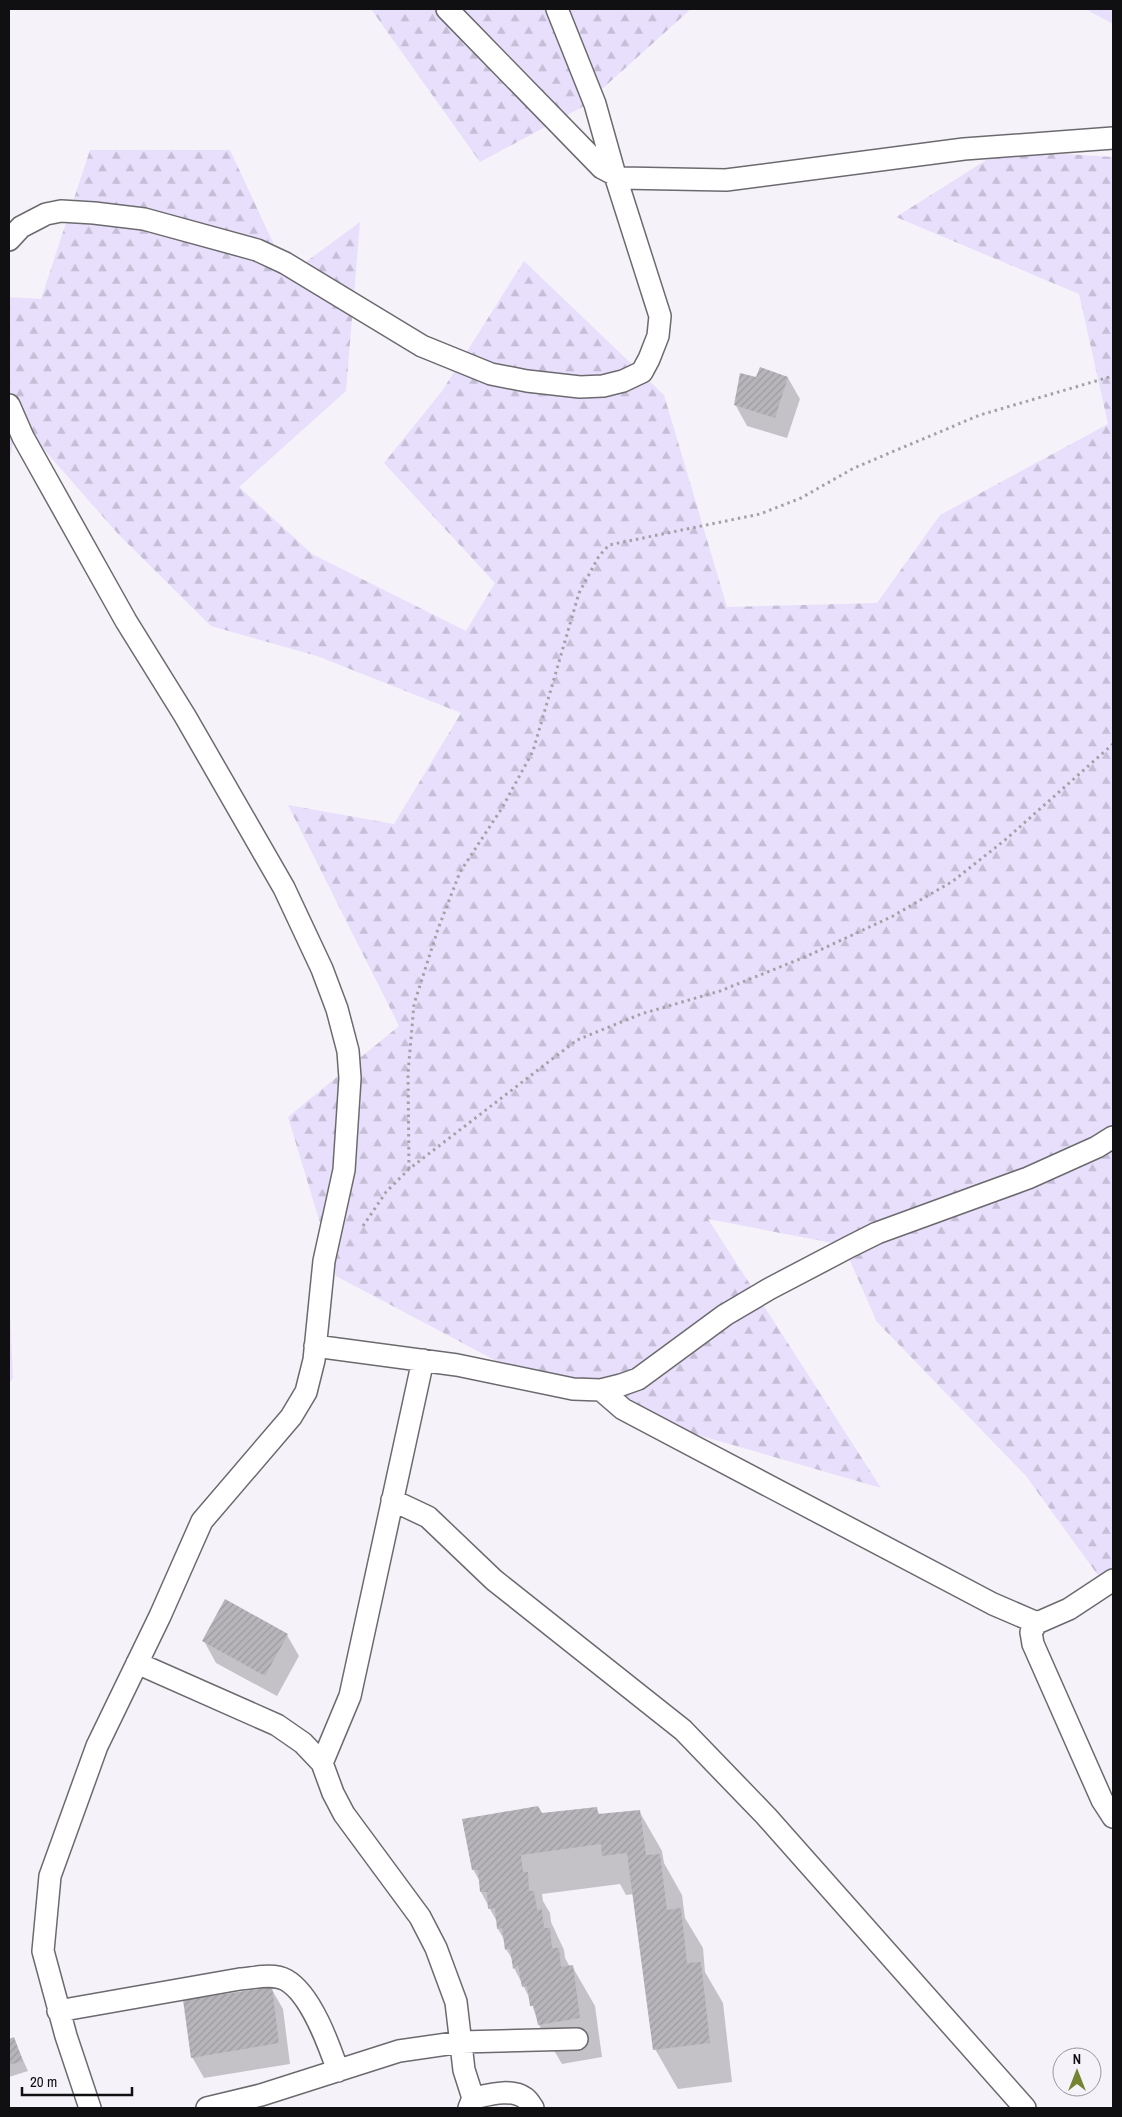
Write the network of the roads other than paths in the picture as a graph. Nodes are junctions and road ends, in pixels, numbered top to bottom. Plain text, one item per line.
1 (447, 9) edge
2 (558, 9) edge
3 (1113, 138) edge
4 (615, 175) junction
5 (9, 240) edge
6 (9, 405) edge
7 (1113, 1137) edge
8 (315, 1346) junction
9 (423, 1360) junction
10 (600, 1390) junction
11 (392, 1500) junction
12 (1113, 1580) edge
13 (1037, 1623) junction
14 (137, 1663) junction
15 (322, 1763) junction
16 (1113, 1817) edge
17 (58, 2011) junction
18 (577, 2039) dead end
19 (461, 2042) junction
20 (338, 2071) junction
21 (471, 2103) edge
22 (90, 2108) edge
23 (207, 2108) edge
24 (533, 2108) edge
25 (1025, 2108) edge

1 - 4 lane
2 - 4 lane
3 - 4 lane
4 - 5 lane
6 - 8 lane
7 - 10 lane
8 - 9 lane
8 - 14 lane
9 - 10 lane
9 - 11 lane
10 - 13 lane
11 - 15 lane
11 - 25 lane
12 - 13 lane
13 - 16 lane
14 - 15 lane
14 - 17 lane
15 - 19 lane
17 - 20 lane
17 - 22 lane
18 - 19 lane
19 - 20 lane
19 - 21 lane
20 - 23 lane
21 - 24 lane

